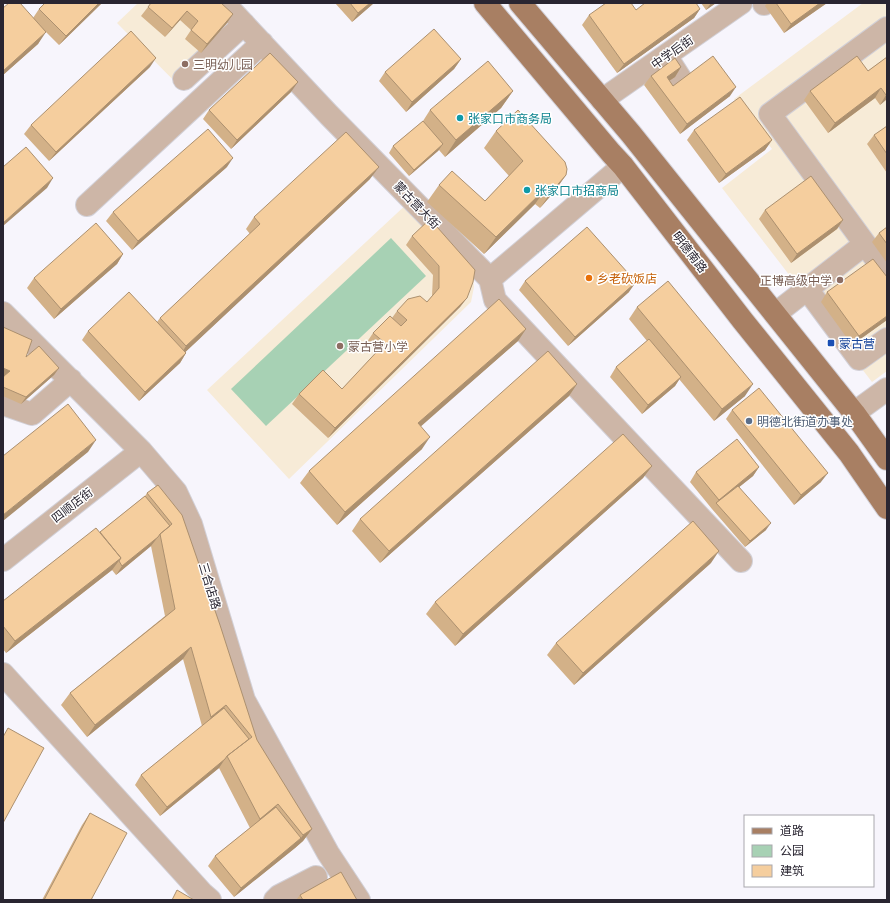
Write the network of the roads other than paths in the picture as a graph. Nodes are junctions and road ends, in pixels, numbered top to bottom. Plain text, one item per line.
1 (224, 3) edge
2 (485, 3) edge
3 (520, 3) edge
4 (741, 3) edge
5 (244, 24) junction
6 (887, 28) edge
7 (262, 43) junction
8 (666, 56) junction
9 (184, 79) dead end
10 (682, 81) edge
11 (602, 100) junction
12 (631, 134) junction
13 (617, 160) junction
14 (87, 205) dead end
15 (865, 244) junction
16 (887, 274) edge
17 (490, 280) junction
18 (807, 289) junction
19 (775, 314) junction
20 (4, 315) edge
21 (887, 340) edge
22 (71, 380) junction
23 (887, 389) edge
24 (3, 404) edge
25 (854, 413) junction
26 (141, 451) junction
27 (887, 459) edge
28 (887, 508) edge
29 (3, 560) edge
30 (741, 561) dead end
31 (3, 674) edge
32 (316, 877) dead end
33 (210, 900) edge
34 (275, 900) edge
35 (358, 900) edge

1 - 5 street, 蒙古营大街
2 - 13 main road, 明德南路
3 - 11 main road
4 - 8 street, 中学后街
5 - 7 street, 蒙古营大街
5 - 9 street
6 - 15 street
7 - 14 street
7 - 17 street, 蒙古营大街
8 - 10 street
8 - 11 street, 中学后街
11 - 12 main road
12 - 13 main road
12 - 19 main road
13 - 17 street
13 - 28 main road, 明德南路
15 - 16 street
15 - 18 street
17 - 30 street
18 - 19 street
18 - 21 street
19 - 25 main road
20 - 22 street, 三合店路
22 - 24 street
22 - 26 street, 三合店路
23 - 25 street
25 - 27 main road
26 - 29 street, 四顺店街
26 - 35 street, 三合店路
31 - 33 street
32 - 34 street

